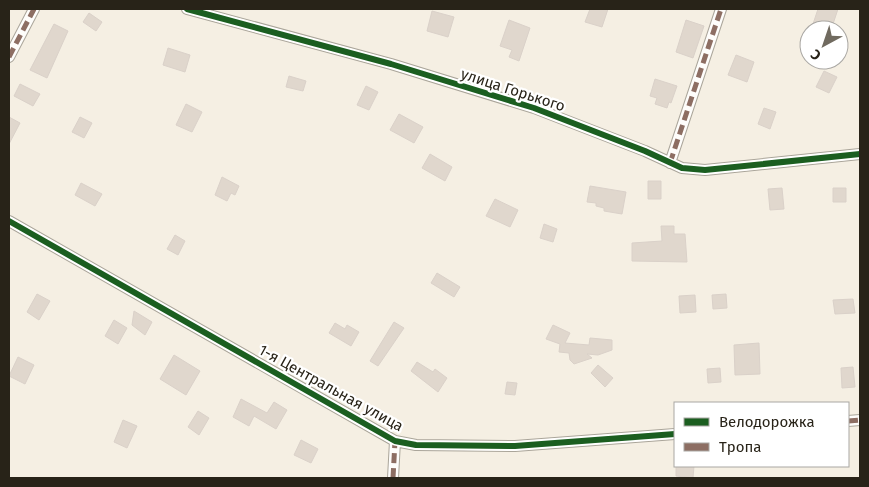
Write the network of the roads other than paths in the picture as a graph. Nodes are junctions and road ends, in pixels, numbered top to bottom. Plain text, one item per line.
1 (34, 9) edge
2 (187, 9) edge
3 (720, 9) edge
4 (9, 57) edge
5 (860, 154) edge
6 (670, 163) junction
7 (9, 221) edge
8 (674, 434) edge
9 (395, 440) junction
10 (393, 478) edge

1 - 4 street
2 - 6 street, улица Горького
3 - 6 street
5 - 6 street, улица Горького
7 - 9 street, 1-я Центральная улица
8 - 9 street, 1-я Центральная улица
9 - 10 street

